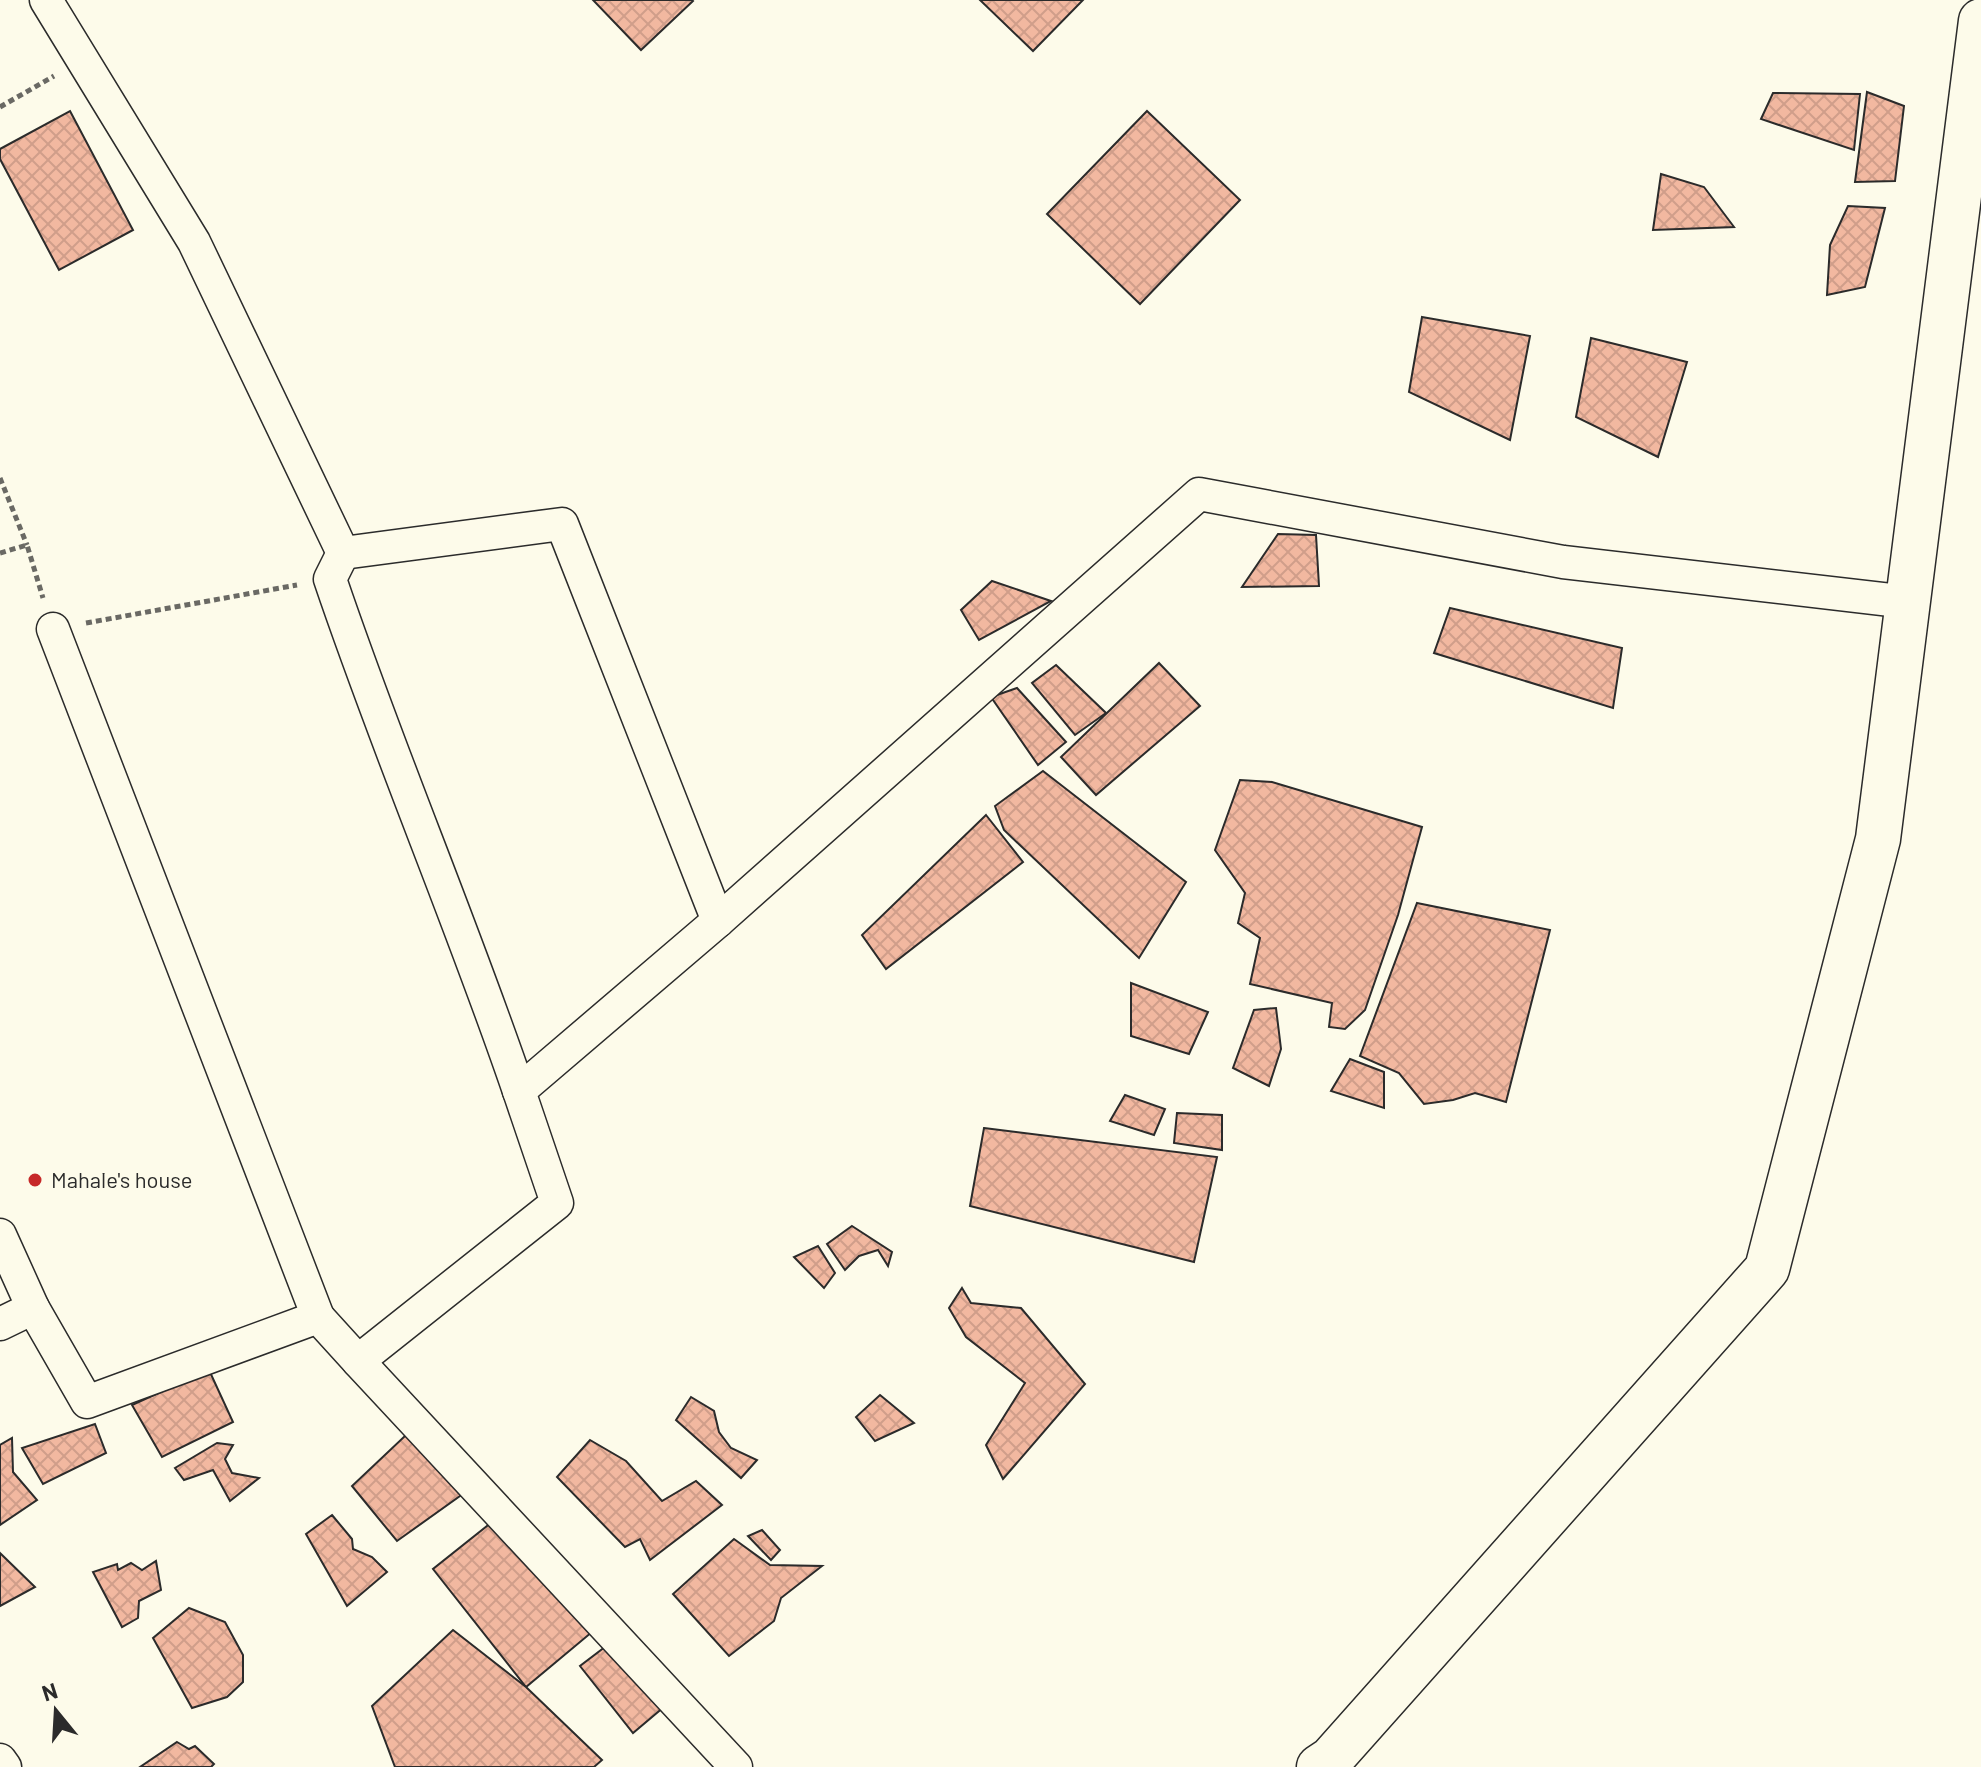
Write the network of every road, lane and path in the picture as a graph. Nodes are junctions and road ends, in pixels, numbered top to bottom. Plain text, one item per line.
1 (46, 0) edge
2 (1981, 21) edge
3 (83, 60) junction
4 (0, 107) edge
5 (0, 478) edge
6 (27, 545) junction
7 (0, 553) edge
8 (336, 566) junction
9 (1908, 602) junction
10 (53, 629) junction
11 (718, 921) junction
12 (519, 1091) junction
13 (0, 1235) edge
14 (33, 1308) junction
15 (318, 1317) junction
16 (0, 1324) edge
17 (358, 1361) junction
18 (0, 1760) edge
19 (5, 1767) edge
20 (735, 1767) edge
21 (1319, 1767) edge

1 - 3 street
2 - 9 main road
3 - 4 path
3 - 8 street
5 - 6 path
6 - 7 path
6 - 10 path
8 - 10 path
8 - 11 street
8 - 12 street
9 - 11 street
9 - 21 main road
10 - 15 street
11 - 12 street
12 - 17 street
13 - 14 street
14 - 15 street
14 - 16 street
15 - 17 street
17 - 20 street
18 - 19 street

